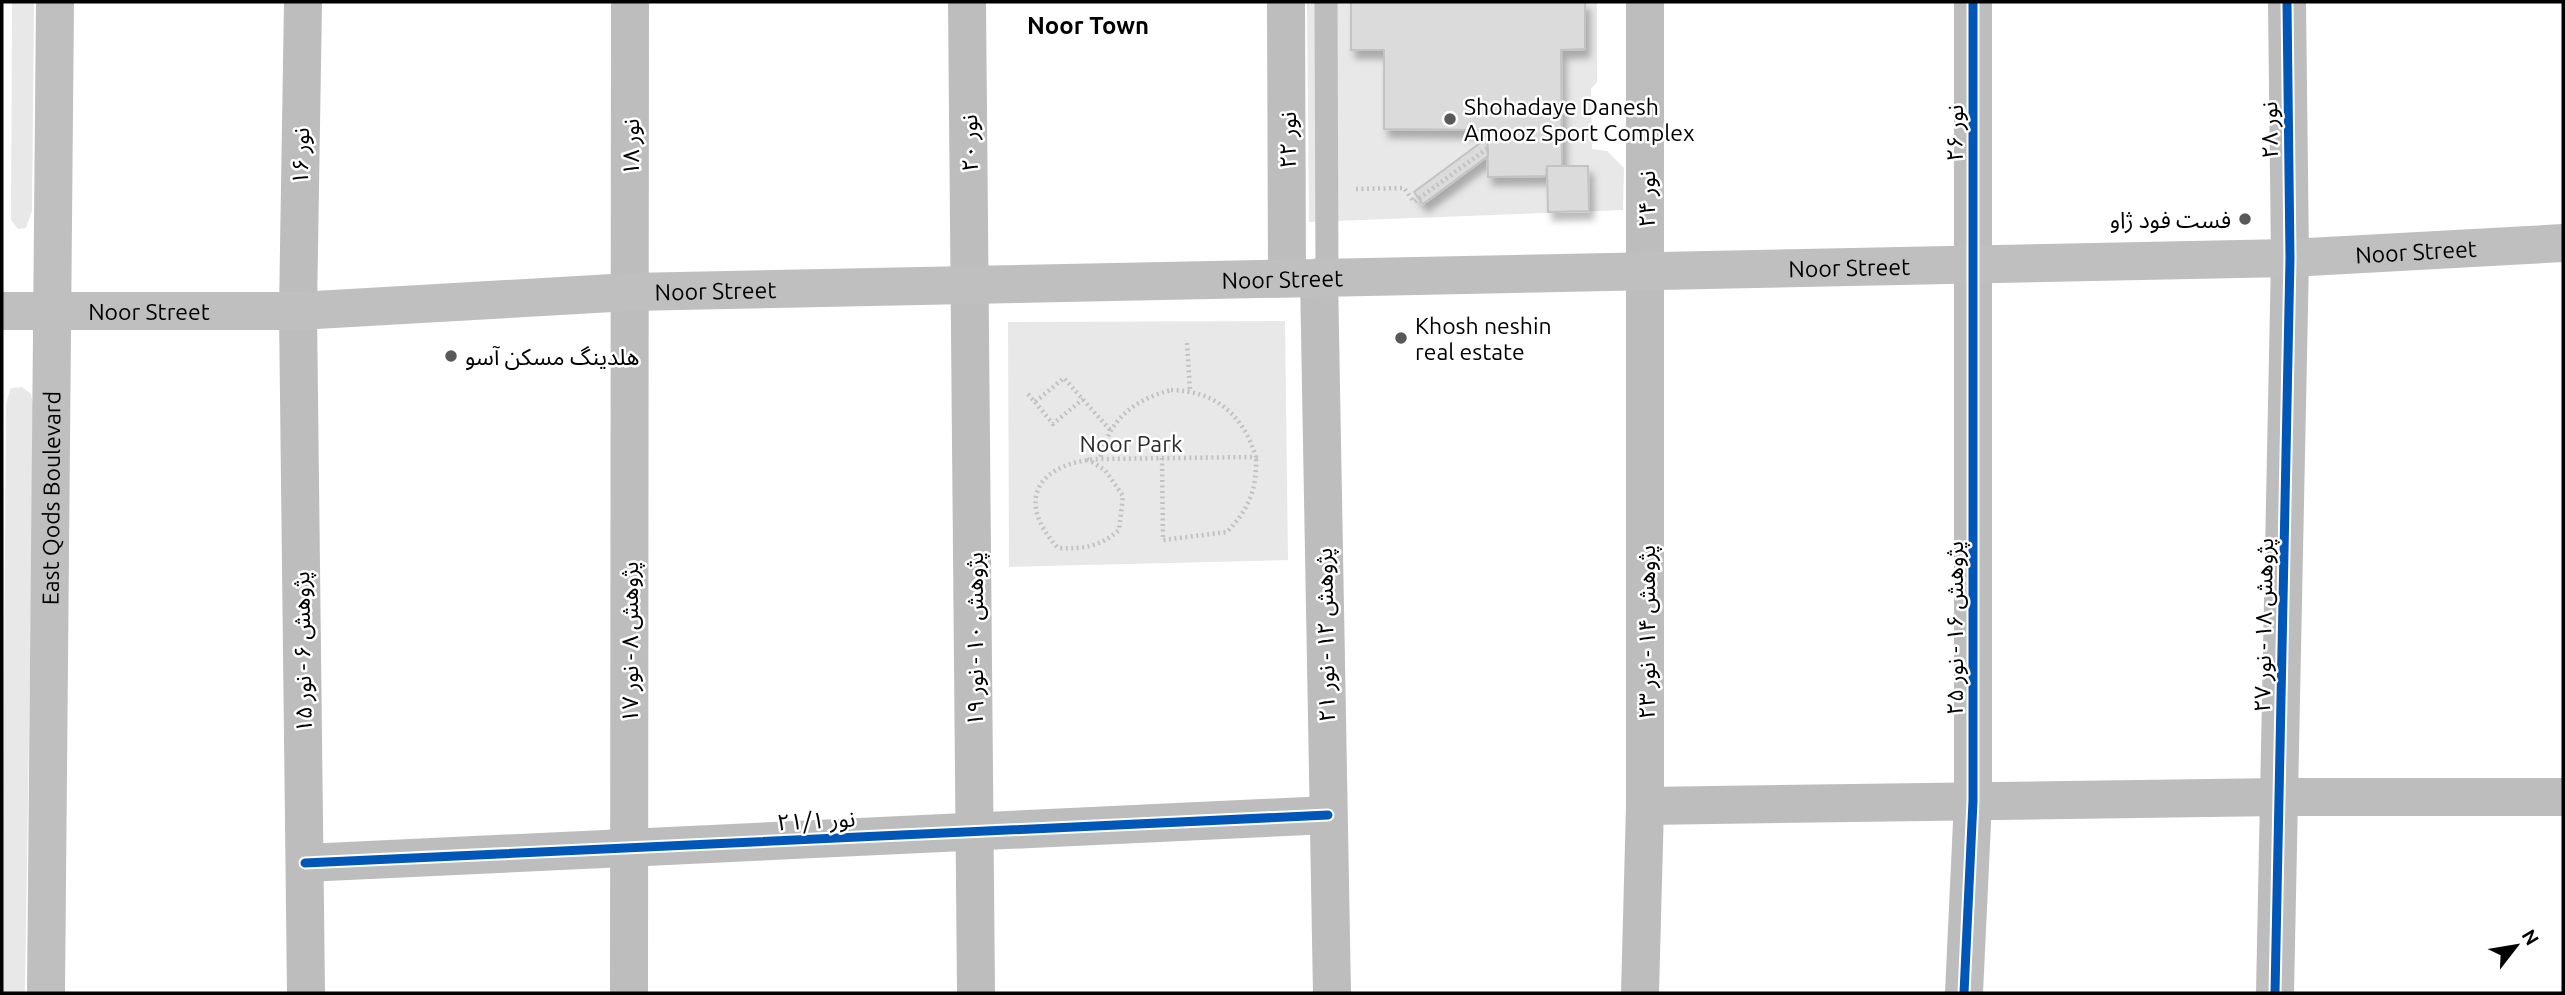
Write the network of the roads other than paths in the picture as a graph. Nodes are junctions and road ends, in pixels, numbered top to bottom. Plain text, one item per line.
1 (55, 2) edge
2 (303, 2) edge
3 (629, 2) edge
4 (967, 2) edge
5 (1286, 2) edge
6 (1326, 2) edge
7 (1645, 2) edge
8 (1973, 2) edge
9 (2287, 2) edge
10 (2563, 243) edge
11 (2290, 258) junction
12 (1973, 263) junction
13 (1647, 270) junction
14 (1311, 277) junction
15 (971, 285) junction
16 (630, 292) junction
17 (2, 311) edge
18 (298, 311) junction
19 (52, 313) junction
20 (2279, 797) junction
21 (2563, 797) edge
22 (1973, 801) junction
23 (1645, 806) junction
24 (1328, 814) junction
25 (975, 831) junction
26 (629, 848) junction
27 (305, 863) junction
28 (46, 993) edge
29 (306, 993) edge
30 (629, 993) edge
31 (976, 993) edge
32 (1332, 993) edge
33 (1640, 993) edge
34 (1964, 993) edge
35 (2275, 993) edge

1 - 19 main road, East Qods Boulevard
2 - 18 street, نور ۱۶
3 - 16 street, نور ۱۸
4 - 15 street, نور ۲۰
5 - 14 street, نور ۲۲
6 - 14 lane
7 - 13 street, نور ۲۴
8 - 12 street, نور ۲۶
9 - 11 street, نور ۲۸
10 - 11 main road, Noor Street
11 - 12 main road, Noor Street
11 - 20 street, پژوهش ۱۸ - نور ۲۷
12 - 13 main road, Noor Street
12 - 22 street, پژوهش ۱۶ - نور ۲۵
13 - 14 main road, Noor Street
13 - 23 street, پژوهش ۱۴ - نور ۲۳
14 - 15 main road, Noor Street
14 - 24 street, پژوهش ۱۲ - نور ۲۱
15 - 16 main road, Noor Street
15 - 25 street, پژوهش ۱۰ - نور ۱۹
16 - 18 main road, Noor Street
16 - 26 street, پژوهش ۸ - نور ۱۷
17 - 19 main road, Noor Street
18 - 19 main road, Noor Street
18 - 27 street, پژوهش ۶ - نور ۱۵
19 - 28 main road, East Qods Boulevard
20 - 21 street
20 - 22 street
20 - 35 street, پژوهش ۱۸ - نور ۲۷
22 - 23 street
22 - 34 street, پژوهش ۱۶ - نور ۲۵
23 - 33 street, پژوهش ۱۴ - نور ۲۳
24 - 25 street, نور ۲۱/۱
24 - 32 street, پژوهش ۱۲ - نور ۲۱
25 - 26 street, نور ۲۱/۱
25 - 31 street, پژوهش ۱۰ - نور ۱۹
26 - 27 street, نور ۲۱/۱
26 - 30 street, پژوهش ۸ - نور ۱۷
27 - 29 street, پژوهش ۶ - نور ۱۵

